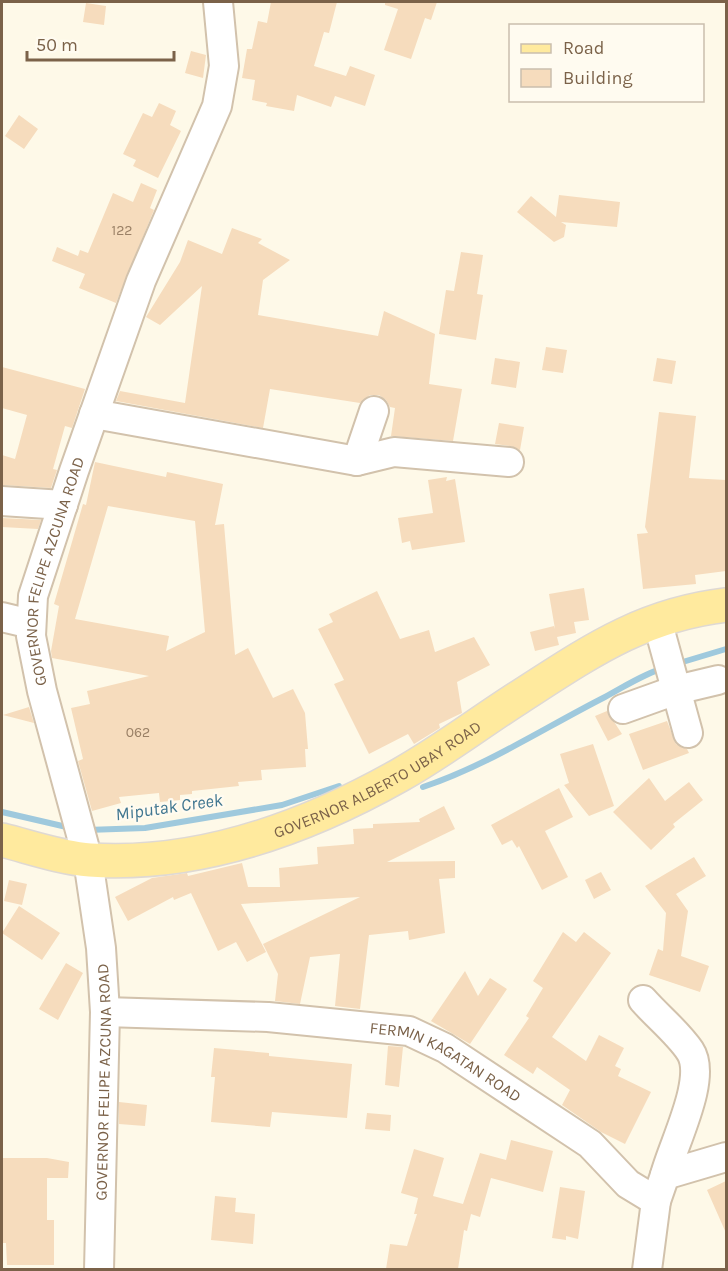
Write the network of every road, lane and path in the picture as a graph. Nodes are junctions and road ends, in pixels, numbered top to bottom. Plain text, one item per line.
1 (218, 2) edge
2 (374, 411) dead end
3 (94, 414) junction
4 (357, 461) junction
5 (509, 462) dead end
6 (2, 501) edge
7 (63, 505) junction
8 (726, 606) edge
9 (2, 617) edge
10 (657, 620) junction
11 (31, 624) junction
12 (671, 673) junction
13 (718, 680) dead end
14 (623, 709) dead end
15 (688, 733) dead end
16 (81, 836) junction
17 (2, 840) edge
18 (643, 1000) dead end
19 (105, 1012) junction
20 (726, 1157) edge
21 (661, 1188) junction
22 (99, 1269) edge
23 (647, 1269) edge

1 - 3 street, GOVERNOR FELIPE AZCUNA ROAD
2 - 4 street
3 - 4 street
3 - 7 street, GOVERNOR FELIPE AZCUNA ROAD
4 - 5 street
6 - 7 street
7 - 11 street, GOVERNOR FELIPE AZCUNA ROAD
8 - 10 main road, GOVERNOR ALBERTO UBAY ROAD
9 - 11 street
10 - 12 street
10 - 16 main road, GOVERNOR ALBERTO UBAY ROAD
11 - 16 street, GOVERNOR FELIPE AZCUNA ROAD
12 - 13 street
12 - 14 street
12 - 15 street
16 - 17 main road, GOVERNOR ALBERTO UBAY ROAD
16 - 19 street, GOVERNOR FELIPE AZCUNA ROAD
18 - 21 street
19 - 21 street, FERMIN KAGATAN ROAD
19 - 22 street, GOVERNOR FELIPE AZCUNA ROAD
20 - 21 street
21 - 23 street

